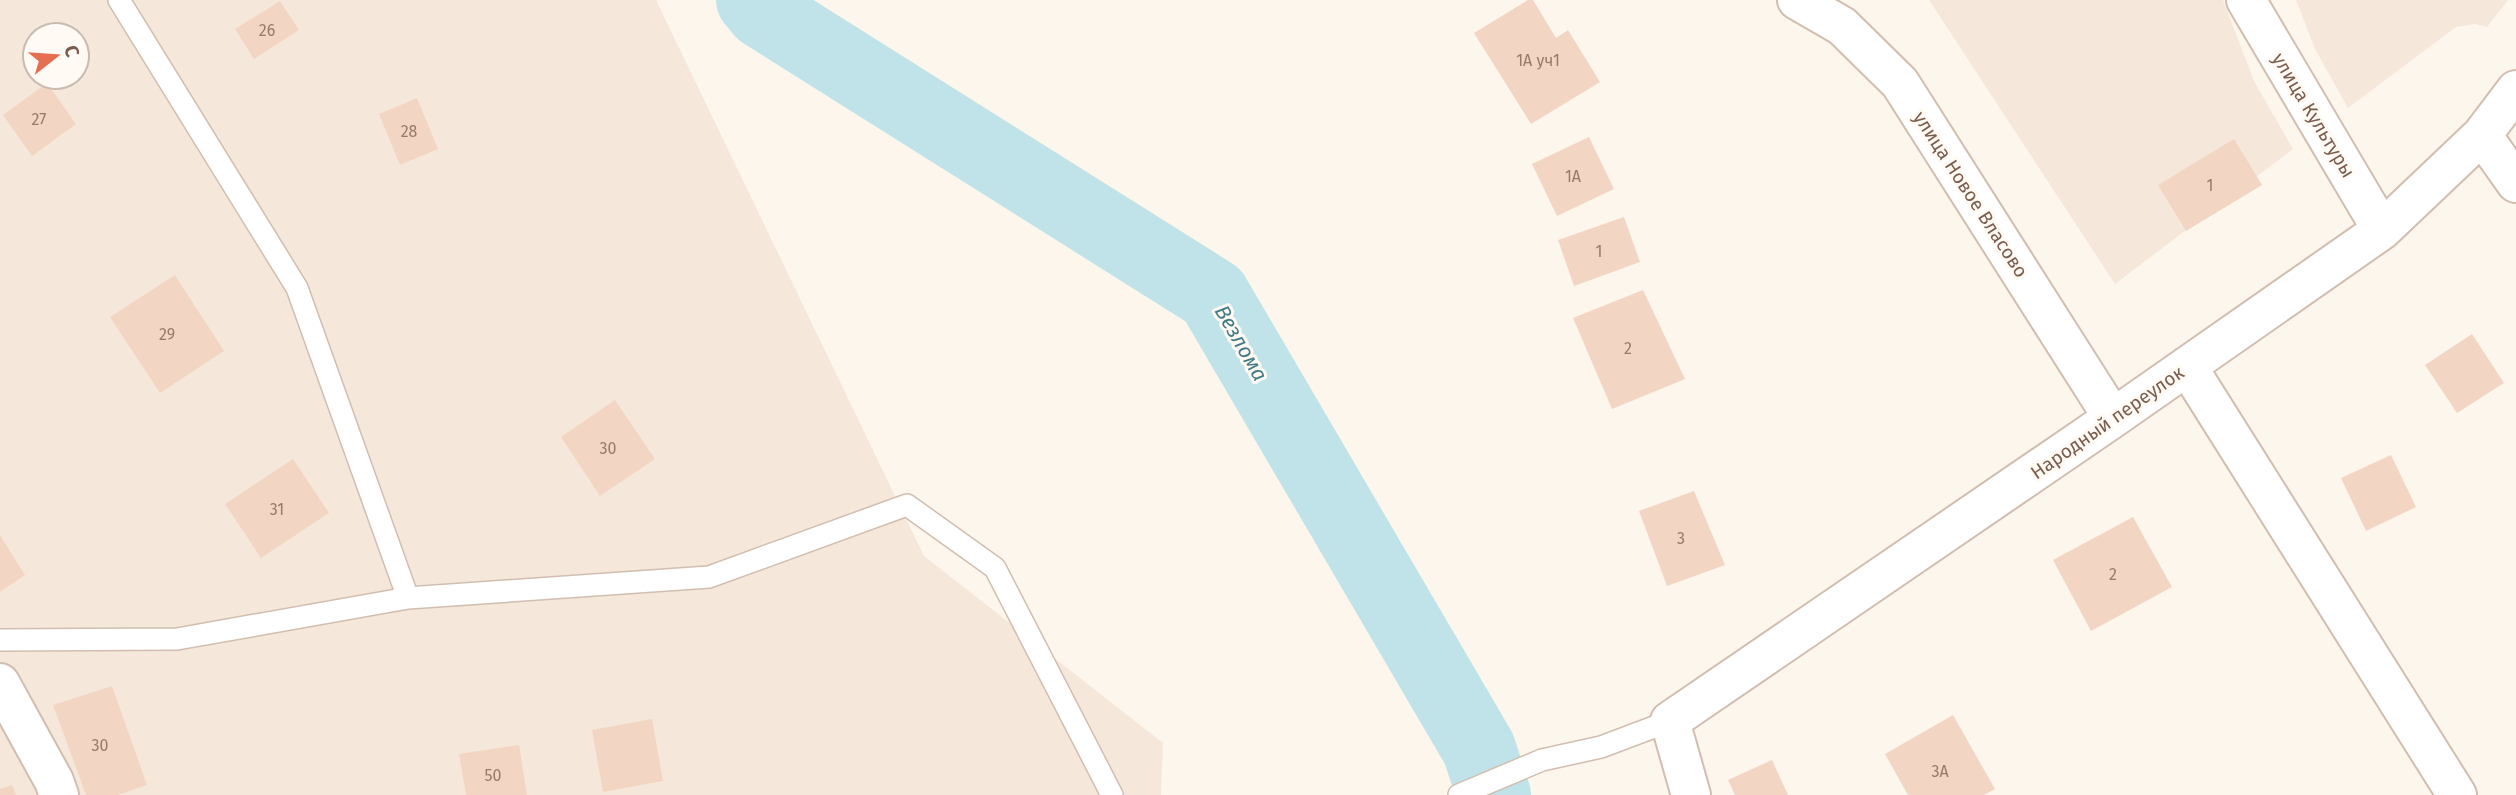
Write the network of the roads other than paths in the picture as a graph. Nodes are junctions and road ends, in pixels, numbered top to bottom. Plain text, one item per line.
1 (119, 0) edge
2 (1797, 0) edge
3 (2246, 0) edge
4 (2516, 90) edge
5 (2482, 135) junction
6 (2516, 183) edge
7 (2382, 230) junction
8 (2187, 366) junction
9 (2113, 418) junction
10 (408, 598) junction
11 (0, 640) edge
12 (0, 683) edge
13 (1670, 721) junction
14 (59, 795) edge
15 (1112, 795) edge
16 (1459, 795) edge
17 (1691, 795) edge
18 (2457, 795) edge

1 - 10 lane
2 - 9 street, улица Новое Власово
3 - 7 street, улица Культуры
4 - 5 street, Народный переулок
5 - 6 street
5 - 7 street, Народный переулок
7 - 8 street, Народный переулок
8 - 9 street, Народный переулок
8 - 18 street
9 - 13 street, Народный переулок
10 - 11 lane
10 - 15 lane
12 - 14 street
13 - 16 lane
13 - 17 street

